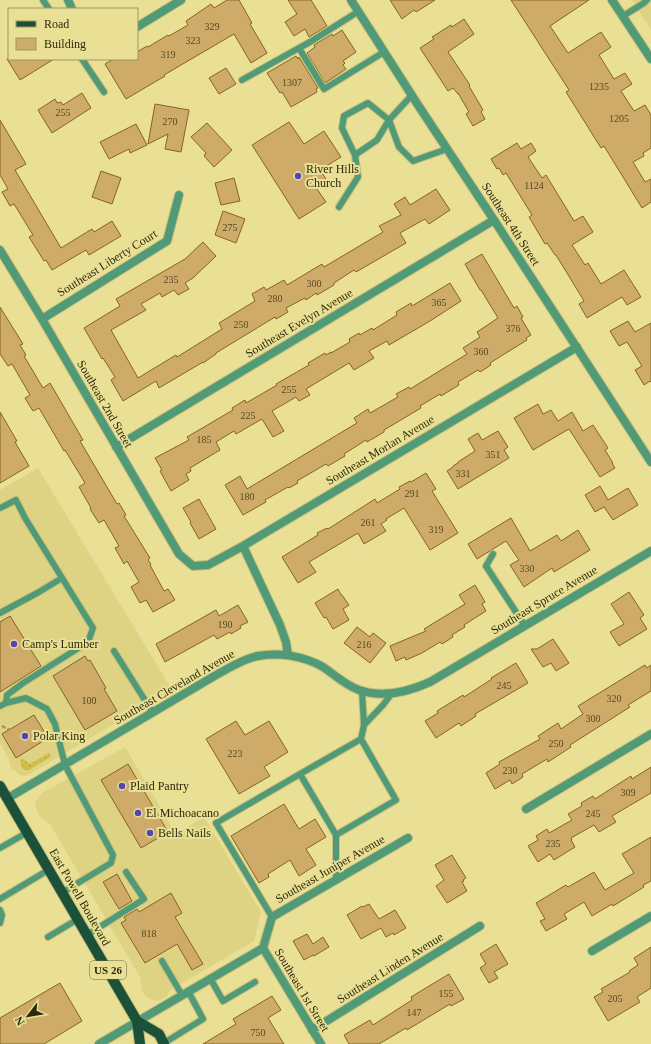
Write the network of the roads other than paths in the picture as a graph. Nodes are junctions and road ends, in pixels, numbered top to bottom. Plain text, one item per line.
1 (181, 0) edge
2 (351, 0) edge
3 (612, 0) edge
4 (646, 0) edge
5 (359, 11) junction
6 (623, 16) junction
7 (138, 26) edge
8 (299, 48) junction
9 (384, 52) junction
10 (651, 59) edge
11 (83, 60) edge
12 (242, 80) dead end
13 (104, 92) dead end
14 (412, 95) junction
15 (389, 120) junction
16 (447, 149) junction
17 (356, 155) junction
18 (179, 195) dead end
19 (339, 207) dead end
20 (494, 220) junction
21 (0, 250) edge
22 (42, 319) junction
23 (577, 347) junction
24 (116, 447) junction
25 (651, 462) edge
26 (0, 508) edge
27 (243, 546) junction
28 (651, 551) edge
29 (492, 554) dead end
30 (193, 566) joint
31 (62, 578) junction
32 (0, 613) edge
33 (524, 626) junction
34 (114, 651) dead end
35 (288, 655) junction
36 (450, 671) joint
37 (362, 691) junction
38 (392, 693) junction
39 (6, 703) junction
40 (0, 706) edge
41 (153, 713) junction
42 (364, 725) junction
43 (651, 734) edge
44 (360, 739) junction
45 (65, 765) junction
46 (300, 774) junction
47 (0, 786) edge
48 (8, 798) junction
49 (526, 809) dead end
50 (28, 832) junction
51 (336, 835) junction
52 (408, 838) dead end
53 (0, 848) edge
54 (50, 869) junction
55 (126, 872) dead end
56 (336, 880) junction
57 (62, 892) junction
58 (0, 899) edge
59 (0, 910) edge
60 (651, 916) edge
61 (272, 917) junction
62 (78, 919) junction
63 (0, 923) edge
64 (480, 926) dead end
65 (87, 935) junction
66 (48, 937) dead end
67 (263, 948) junction
68 (592, 951) dead end
69 (162, 961) dead end
70 (210, 978) junction
71 (254, 982) dead end
72 (185, 993) junction
73 (138, 1021) junction
74 (312, 1030) junction
75 (99, 1044) edge
76 (140, 1044) edge
77 (164, 1044) edge
78 (321, 1044) edge

1 - 7 street
2 - 5 street, Southeast 4th Street
3 - 6 street
4 - 6 lane
5 - 8 lane
5 - 9 street, Southeast 4th Street
6 - 10 street
8 - 9 lane
8 - 12 lane
9 - 14 street, Southeast 4th Street
11 - 13 lane
14 - 15 lane
14 - 16 street, Southeast 4th Street
15 - 16 lane
15 - 17 lane
15 - 17 lane
16 - 20 street, Southeast 4th Street
17 - 19 lane
18 - 22 street, Southeast Liberty Court
20 - 23 street, Southeast 4th Street
20 - 24 street, Southeast Evelyn Avenue
21 - 22 street, Southeast 2nd Street
22 - 24 street, Southeast 2nd Street
23 - 25 street, Southeast 4th Street
23 - 27 street, Southeast Morlan Avenue
24 - 30 street, Southeast 2nd Street
26 - 31 lane
27 - 30 street, Southeast Morlan Avenue
27 - 35 street
28 - 33 street, Southeast Spruce Avenue
29 - 33 lane
31 - 32 lane
31 - 39 lane
33 - 36 street, Southeast Spruce Avenue
34 - 41 lane
35 - 37 street, Southeast Cleveland Avenue
35 - 41 street, Southeast Cleveland Avenue
36 - 38 street, Southeast Cleveland Avenue
37 - 38 street, Southeast Cleveland Avenue
37 - 42 lane
38 - 42 lane
39 - 40 lane
39 - 45 lane
41 - 45 street, Southeast Cleveland Avenue
42 - 44 lane
43 - 49 street
44 - 46 lane
44 - 51 lane
45 - 48 street, Southeast Cleveland Avenue
45 - 57 lane
46 - 51 lane
46 - 61 lane
47 - 48 main road, East Powell Boulevard / US 26
48 - 50 main road, East Powell Boulevard / US 26
50 - 53 lane
50 - 54 main road, East Powell Boulevard / US 26
51 - 56 lane
52 - 56 street, Southeast Juniper Avenue
54 - 57 main road, East Powell Boulevard / US 26
54 - 58 lane
55 - 65 lane
56 - 61 street, Southeast Juniper Avenue
57 - 62 main road, East Powell Boulevard / US 26
59 - 63 lane
60 - 68 street
61 - 67 street, Southeast Juniper Avenue
62 - 65 main road, East Powell Boulevard / US 26
62 - 66 lane
64 - 74 street, Southeast Linden Avenue
65 - 73 main road, East Powell Boulevard / US 26
67 - 70 street
67 - 74 street, Southeast 1st Street
69 - 72 lane
70 - 71 lane
70 - 72 street
72 - 73 street
72 - 77 lane
73 - 75 street
73 - 76 main road, East Powell Boulevard / US 26
73 - 77 main road, East Powell Boulevard / US 26
74 - 78 street, Southeast 1st Street

